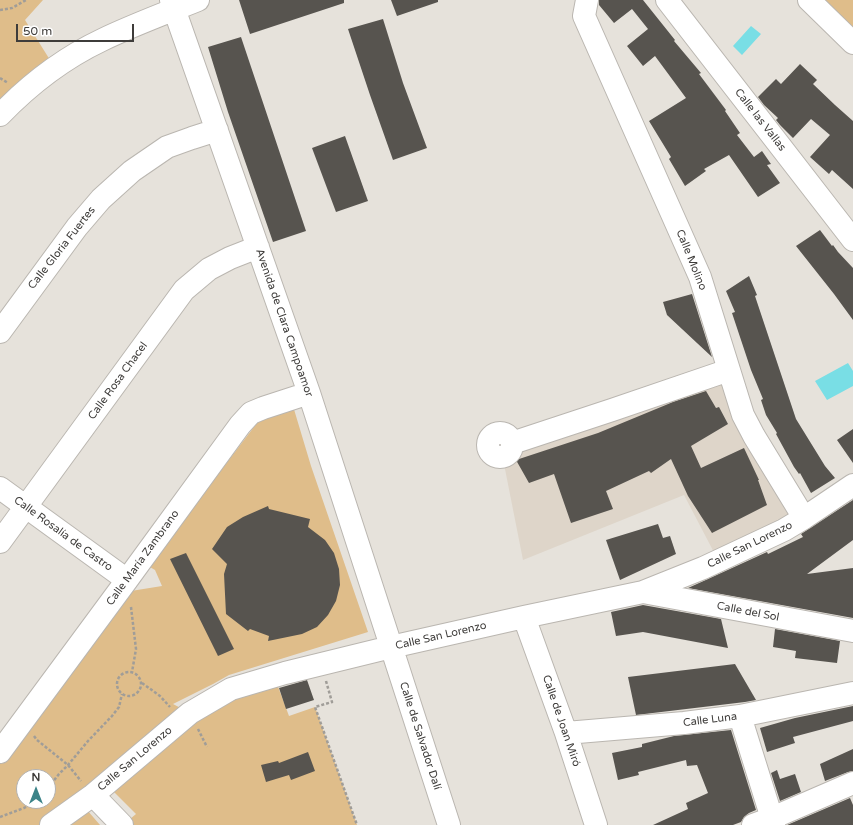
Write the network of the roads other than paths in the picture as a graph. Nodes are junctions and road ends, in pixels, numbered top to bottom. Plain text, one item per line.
1 (198, 0) edge
2 (667, 0) edge
3 (809, 0) edge
4 (173, 5) edge
5 (583, 5) edge
6 (850, 37) edge
7 (0, 115) edge
8 (218, 130) junction
9 (853, 240) edge
10 (258, 247) junction
11 (0, 332) edge
12 (729, 370) junction
13 (308, 393) junction
14 (512, 443) dead end
15 (853, 485) edge
16 (0, 488) edge
17 (26, 506) junction
18 (804, 518) junction
19 (0, 542) edge
20 (127, 580) junction
21 (643, 592) junction
22 (524, 617) junction
23 (853, 631) edge
24 (391, 647) junction
25 (853, 693) edge
26 (740, 716) junction
27 (566, 733) junction
28 (0, 752) edge
29 (853, 783) edge
30 (93, 795) junction
31 (766, 823) edge
32 (50, 825) edge
33 (122, 825) edge
34 (449, 825) edge
35 (596, 825) edge

1 - 4 street
2 - 9 street, Calle las Vallas
3 - 6 street
4 - 7 street
4 - 8 street, Avenida de Clara Campoamor
5 - 12 street, Calle Molino
8 - 10 street, Avenida de Clara Campoamor
8 - 11 street, Calle Gloria Fuertes
10 - 13 street, Avenida de Clara Campoamor
10 - 17 street, Calle Rosa Chacel
12 - 14 street
12 - 18 street, Calle Molino
13 - 20 street, Calle María Zambrano
13 - 24 street, Avenida de Clara Campoamor
15 - 18 street, Calle San Lorenzo
16 - 17 street, Calle Rosalía de Castro
17 - 19 street, Calle Rosa Chacel
17 - 20 street, Calle Rosalía de Castro
18 - 21 street, Calle San Lorenzo
20 - 28 street, Calle María Zambrano
21 - 22 street, Calle San Lorenzo
21 - 23 street, Calle del Sol
22 - 24 street, Calle San Lorenzo
22 - 27 street, Calle de Joan Miró
24 - 30 street, Calle San Lorenzo
24 - 34 street, Calle de Salvador Dalí
25 - 26 street, Calle Luna
26 - 27 street, Calle Luna
26 - 31 street
27 - 35 street, Calle de Joan Miró
29 - 31 street
30 - 32 street, Calle San Lorenzo
30 - 33 street

